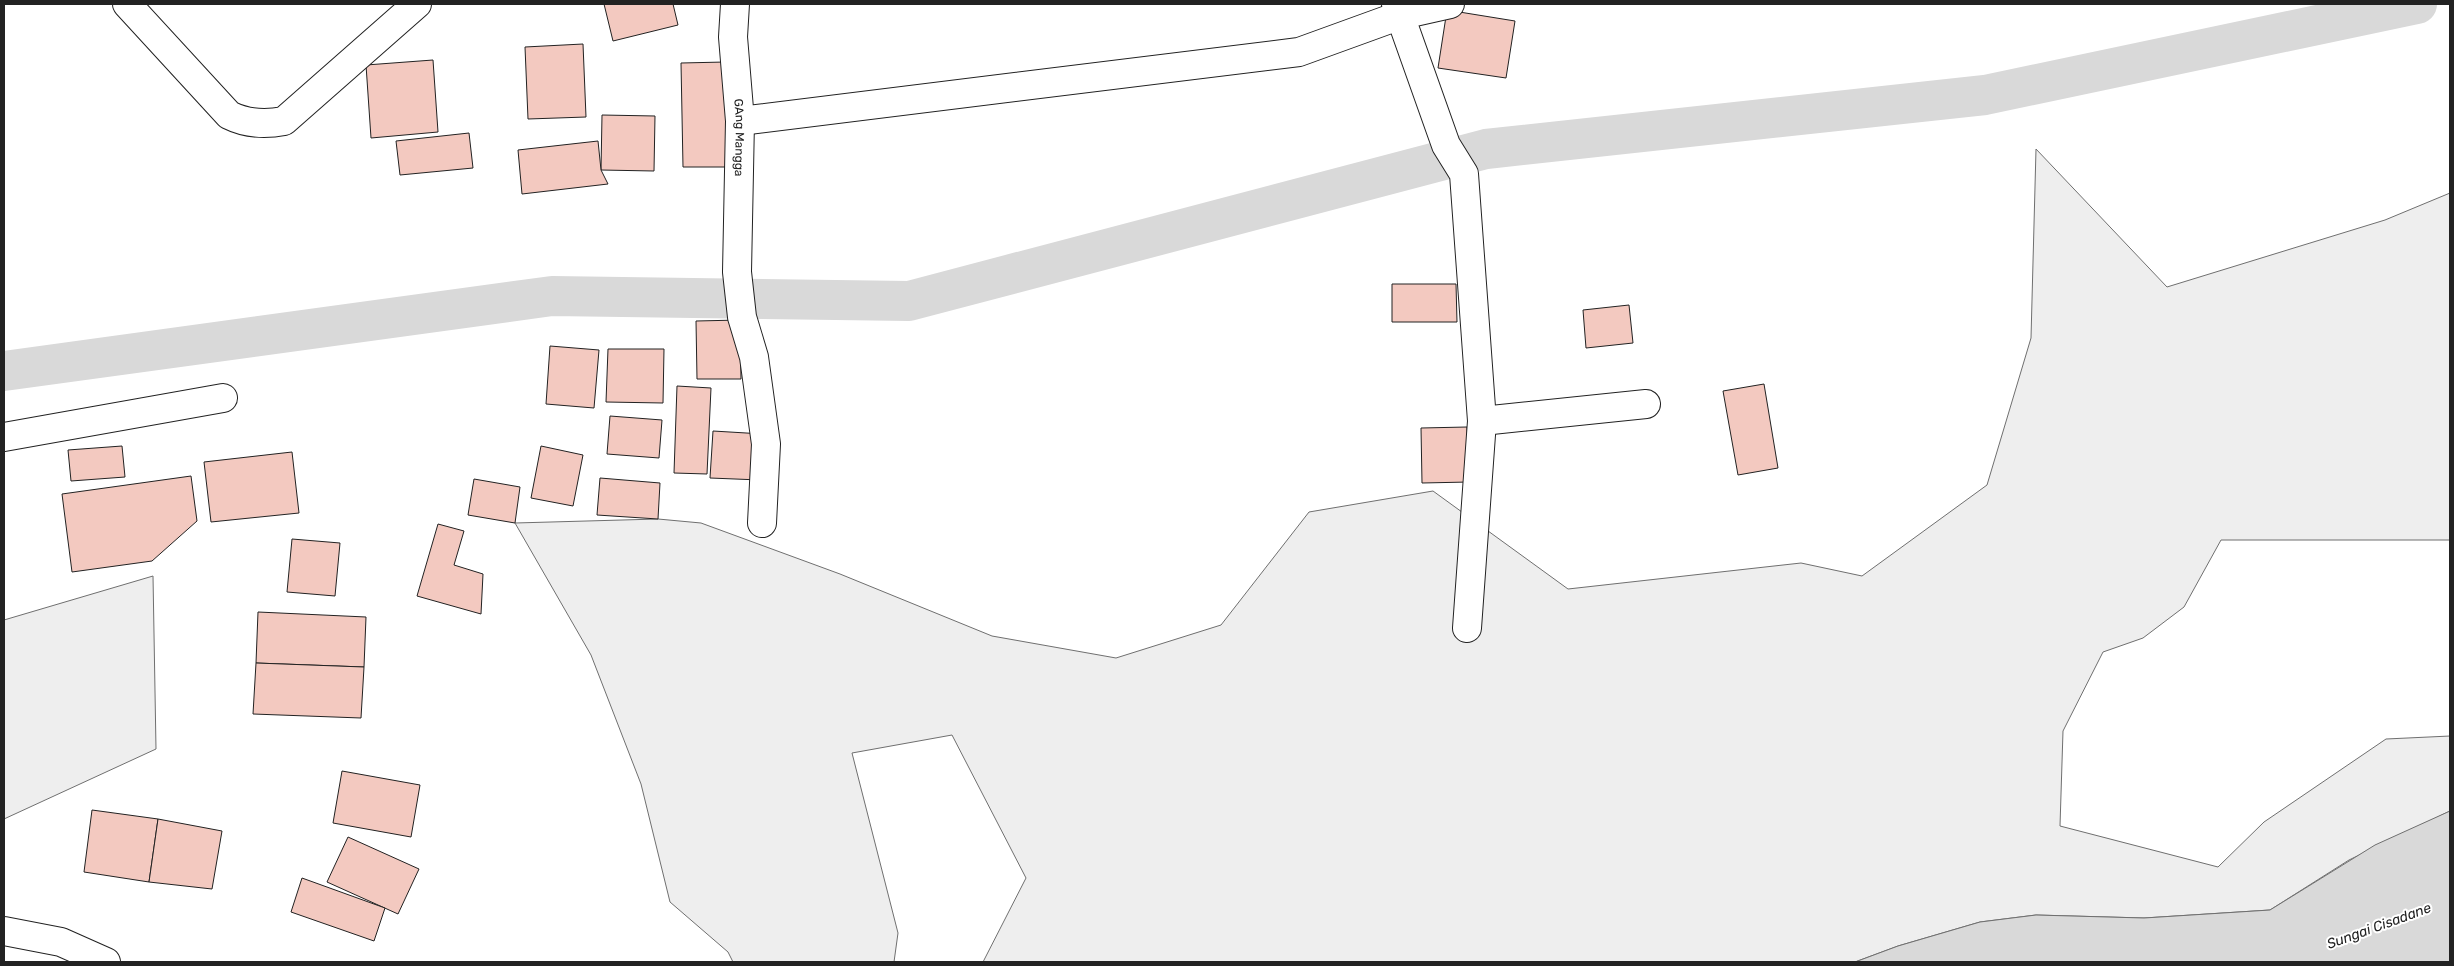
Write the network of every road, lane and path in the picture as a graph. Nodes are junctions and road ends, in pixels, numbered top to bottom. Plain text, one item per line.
1 (127, 4) edge
2 (417, 4) edge
3 (735, 4) edge
4 (1450, 4) edge
5 (1398, 9) edge
6 (740, 121) junction
7 (223, 398) dead end
8 (1646, 404) dead end
9 (1482, 421) junction
10 (4, 437) edge
11 (762, 523) dead end
12 (1467, 628) dead end
13 (4, 931) edge
14 (106, 962) edge

1 - 2 street
3 - 6 street, GAng Mangga
4 - 5 street
5 - 6 street
5 - 9 street
6 - 11 street, GAng Mangga
7 - 10 street
8 - 9 street
9 - 12 street
13 - 14 street

